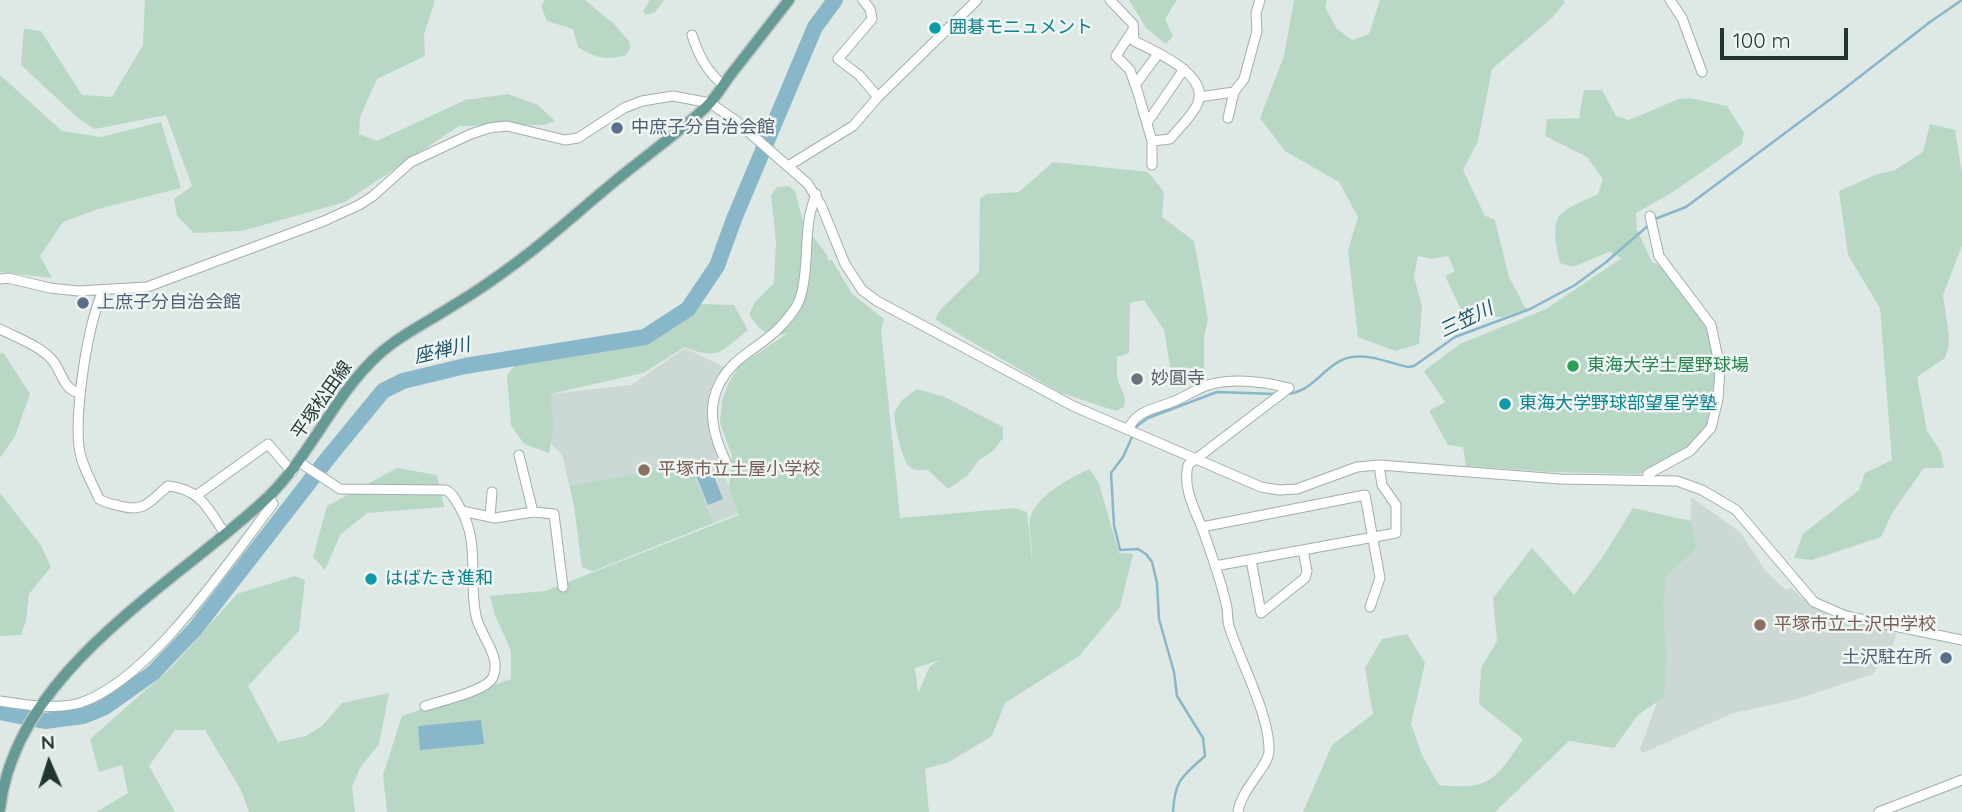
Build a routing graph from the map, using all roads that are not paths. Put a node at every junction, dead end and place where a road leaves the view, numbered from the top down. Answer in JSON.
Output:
{"nodes":[{"id":1,"x":789,"y":0,"type":"edge"},
{"id":2,"x":863,"y":0,"type":"edge"},
{"id":3,"x":977,"y":0,"type":"edge"},
{"id":4,"x":1111,"y":0,"type":"edge"},
{"id":5,"x":1260,"y":0,"type":"edge"},
{"id":6,"x":1670,"y":0,"type":"edge"},
{"id":7,"x":1133,"y":30,"type":"junction"},
{"id":8,"x":692,"y":35,"type":"dead end"},
{"id":9,"x":1158,"y":54,"type":"junction"},
{"id":10,"x":1184,"y":69,"type":"junction"},
{"id":11,"x":1702,"y":72,"type":"dead end"},
{"id":12,"x":723,"y":85,"type":"junction"},
{"id":13,"x":1135,"y":85,"type":"junction"},
{"id":14,"x":1234,"y":92,"type":"junction"},
{"id":15,"x":878,"y":97,"type":"junction"},
{"id":16,"x":1199,"y":97,"type":"junction"},
{"id":17,"x":710,"y":103,"type":"junction"},
{"id":18,"x":1228,"y":118,"type":"dead end"},
{"id":19,"x":1147,"y":123,"type":"junction"},
{"id":20,"x":1152,"y":141,"type":"junction"},
{"id":21,"x":1152,"y":165,"type":"dead end"},
{"id":22,"x":788,"y":166,"type":"junction"},
{"id":23,"x":816,"y":194,"type":"junction"},
{"id":24,"x":1650,"y":216,"type":"dead end"},
{"id":25,"x":0,"y":279,"type":"edge"},
{"id":26,"x":103,"y":292,"type":"junction"},
{"id":27,"x":0,"y":329,"type":"edge"},
{"id":28,"x":80,"y":393,"type":"junction"},
{"id":29,"x":1128,"y":430,"type":"junction"},
{"id":30,"x":519,"y":455,"type":"dead end"},
{"id":31,"x":1196,"y":459,"type":"junction"},
{"id":32,"x":299,"y":462,"type":"junction"},
{"id":33,"x":726,"y":462,"type":"dead end"},
{"id":34,"x":1379,"y":465,"type":"junction"},
{"id":35,"x":292,"y":472,"type":"junction"},
{"id":36,"x":1647,"y":478,"type":"junction"},
{"id":37,"x":492,"y":492,"type":"dead end"},
{"id":38,"x":197,"y":495,"type":"junction"},
{"id":39,"x":268,"y":496,"type":"junction"},
{"id":40,"x":462,"y":511,"type":"junction"},
{"id":41,"x":533,"y":512,"type":"junction"},
{"id":42,"x":490,"y":517,"type":"junction"},
{"id":43,"x":1202,"y":527,"type":"junction"},
{"id":44,"x":225,"y":534,"type":"junction"},
{"id":45,"x":1371,"y":536,"type":"junction"},
{"id":46,"x":1303,"y":550,"type":"junction"},
{"id":47,"x":1251,"y":560,"type":"junction"},
{"id":48,"x":1215,"y":566,"type":"junction"},
{"id":49,"x":563,"y":587,"type":"dead end"},
{"id":50,"x":1370,"y":607,"type":"dead end"},
{"id":51,"x":1962,"y":640,"type":"edge"},
{"id":52,"x":0,"y":701,"type":"edge"},
{"id":53,"x":40,"y":706,"type":"junction"},
{"id":54,"x":425,"y":706,"type":"dead end"},
{"id":55,"x":1962,"y":780,"type":"edge"},
{"id":56,"x":0,"y":809,"type":"edge"},
{"id":57,"x":1238,"y":812,"type":"edge"},
{"id":58,"x":1879,"y":812,"type":"edge"}],
"edges":[{"from":1,"to":12,"type":"main road","name":"平塚松田線"},
{"from":2,"to":15,"type":"street"},
{"from":3,"to":15,"type":"street"},
{"from":4,"to":7,"type":"street"},
{"from":5,"to":14,"type":"street"},
{"from":6,"to":11,"type":"street"},
{"from":7,"to":9,"type":"street"},
{"from":7,"to":13,"type":"street"},
{"from":8,"to":12,"type":"street"},
{"from":9,"to":10,"type":"street"},
{"from":9,"to":13,"type":"street"},
{"from":10,"to":16,"type":"street"},
{"from":10,"to":19,"type":"street"},
{"from":12,"to":17,"type":"main road","name":"平塚松田線"},
{"from":13,"to":19,"type":"street"},
{"from":14,"to":16,"type":"street"},
{"from":14,"to":18,"type":"street"},
{"from":15,"to":22,"type":"street"},
{"from":16,"to":20,"type":"street"},
{"from":17,"to":22,"type":"street"},
{"from":17,"to":26,"type":"street"},
{"from":17,"to":32,"type":"main road","name":"平塚松田線"},
{"from":19,"to":20,"type":"street"},
{"from":20,"to":21,"type":"street"},
{"from":22,"to":23,"type":"street"},
{"from":23,"to":29,"type":"street"},
{"from":23,"to":33,"type":"street"},
{"from":24,"to":36,"type":"street"},
{"from":25,"to":26,"type":"street"},
{"from":26,"to":28,"type":"street"},
{"from":27,"to":28,"type":"street"},
{"from":28,"to":38,"type":"street"},
{"from":29,"to":31,"type":"street"},
{"from":29,"to":31,"type":"street"},
{"from":30,"to":41,"type":"street"},
{"from":31,"to":34,"type":"street"},
{"from":31,"to":43,"type":"street"},
{"from":32,"to":35,"type":"main road","name":"平塚松田線"},
{"from":32,"to":40,"type":"street"},
{"from":34,"to":36,"type":"street"},
{"from":34,"to":45,"type":"street"},
{"from":35,"to":38,"type":"street"},
{"from":35,"to":39,"type":"main road","name":"平塚松田線"},
{"from":36,"to":51,"type":"street"},
{"from":37,"to":42,"type":"street"},
{"from":38,"to":44,"type":"street"},
{"from":39,"to":44,"type":"main road","name":"平塚松田線"},
{"from":39,"to":53,"type":"street"},
{"from":40,"to":42,"type":"street"},
{"from":40,"to":54,"type":"street"},
{"from":41,"to":42,"type":"street"},
{"from":41,"to":49,"type":"street"},
{"from":43,"to":45,"type":"street"},
{"from":43,"to":48,"type":"street"},
{"from":44,"to":53,"type":"main road","name":"平塚松田線"},
{"from":45,"to":46,"type":"street"},
{"from":45,"to":50,"type":"street"},
{"from":46,"to":47,"type":"street"},
{"from":46,"to":47,"type":"street"},
{"from":47,"to":48,"type":"street"},
{"from":48,"to":57,"type":"street"},
{"from":52,"to":53,"type":"street"},
{"from":53,"to":56,"type":"main road","name":"平塚松田線"},
{"from":55,"to":58,"type":"street"}]}
